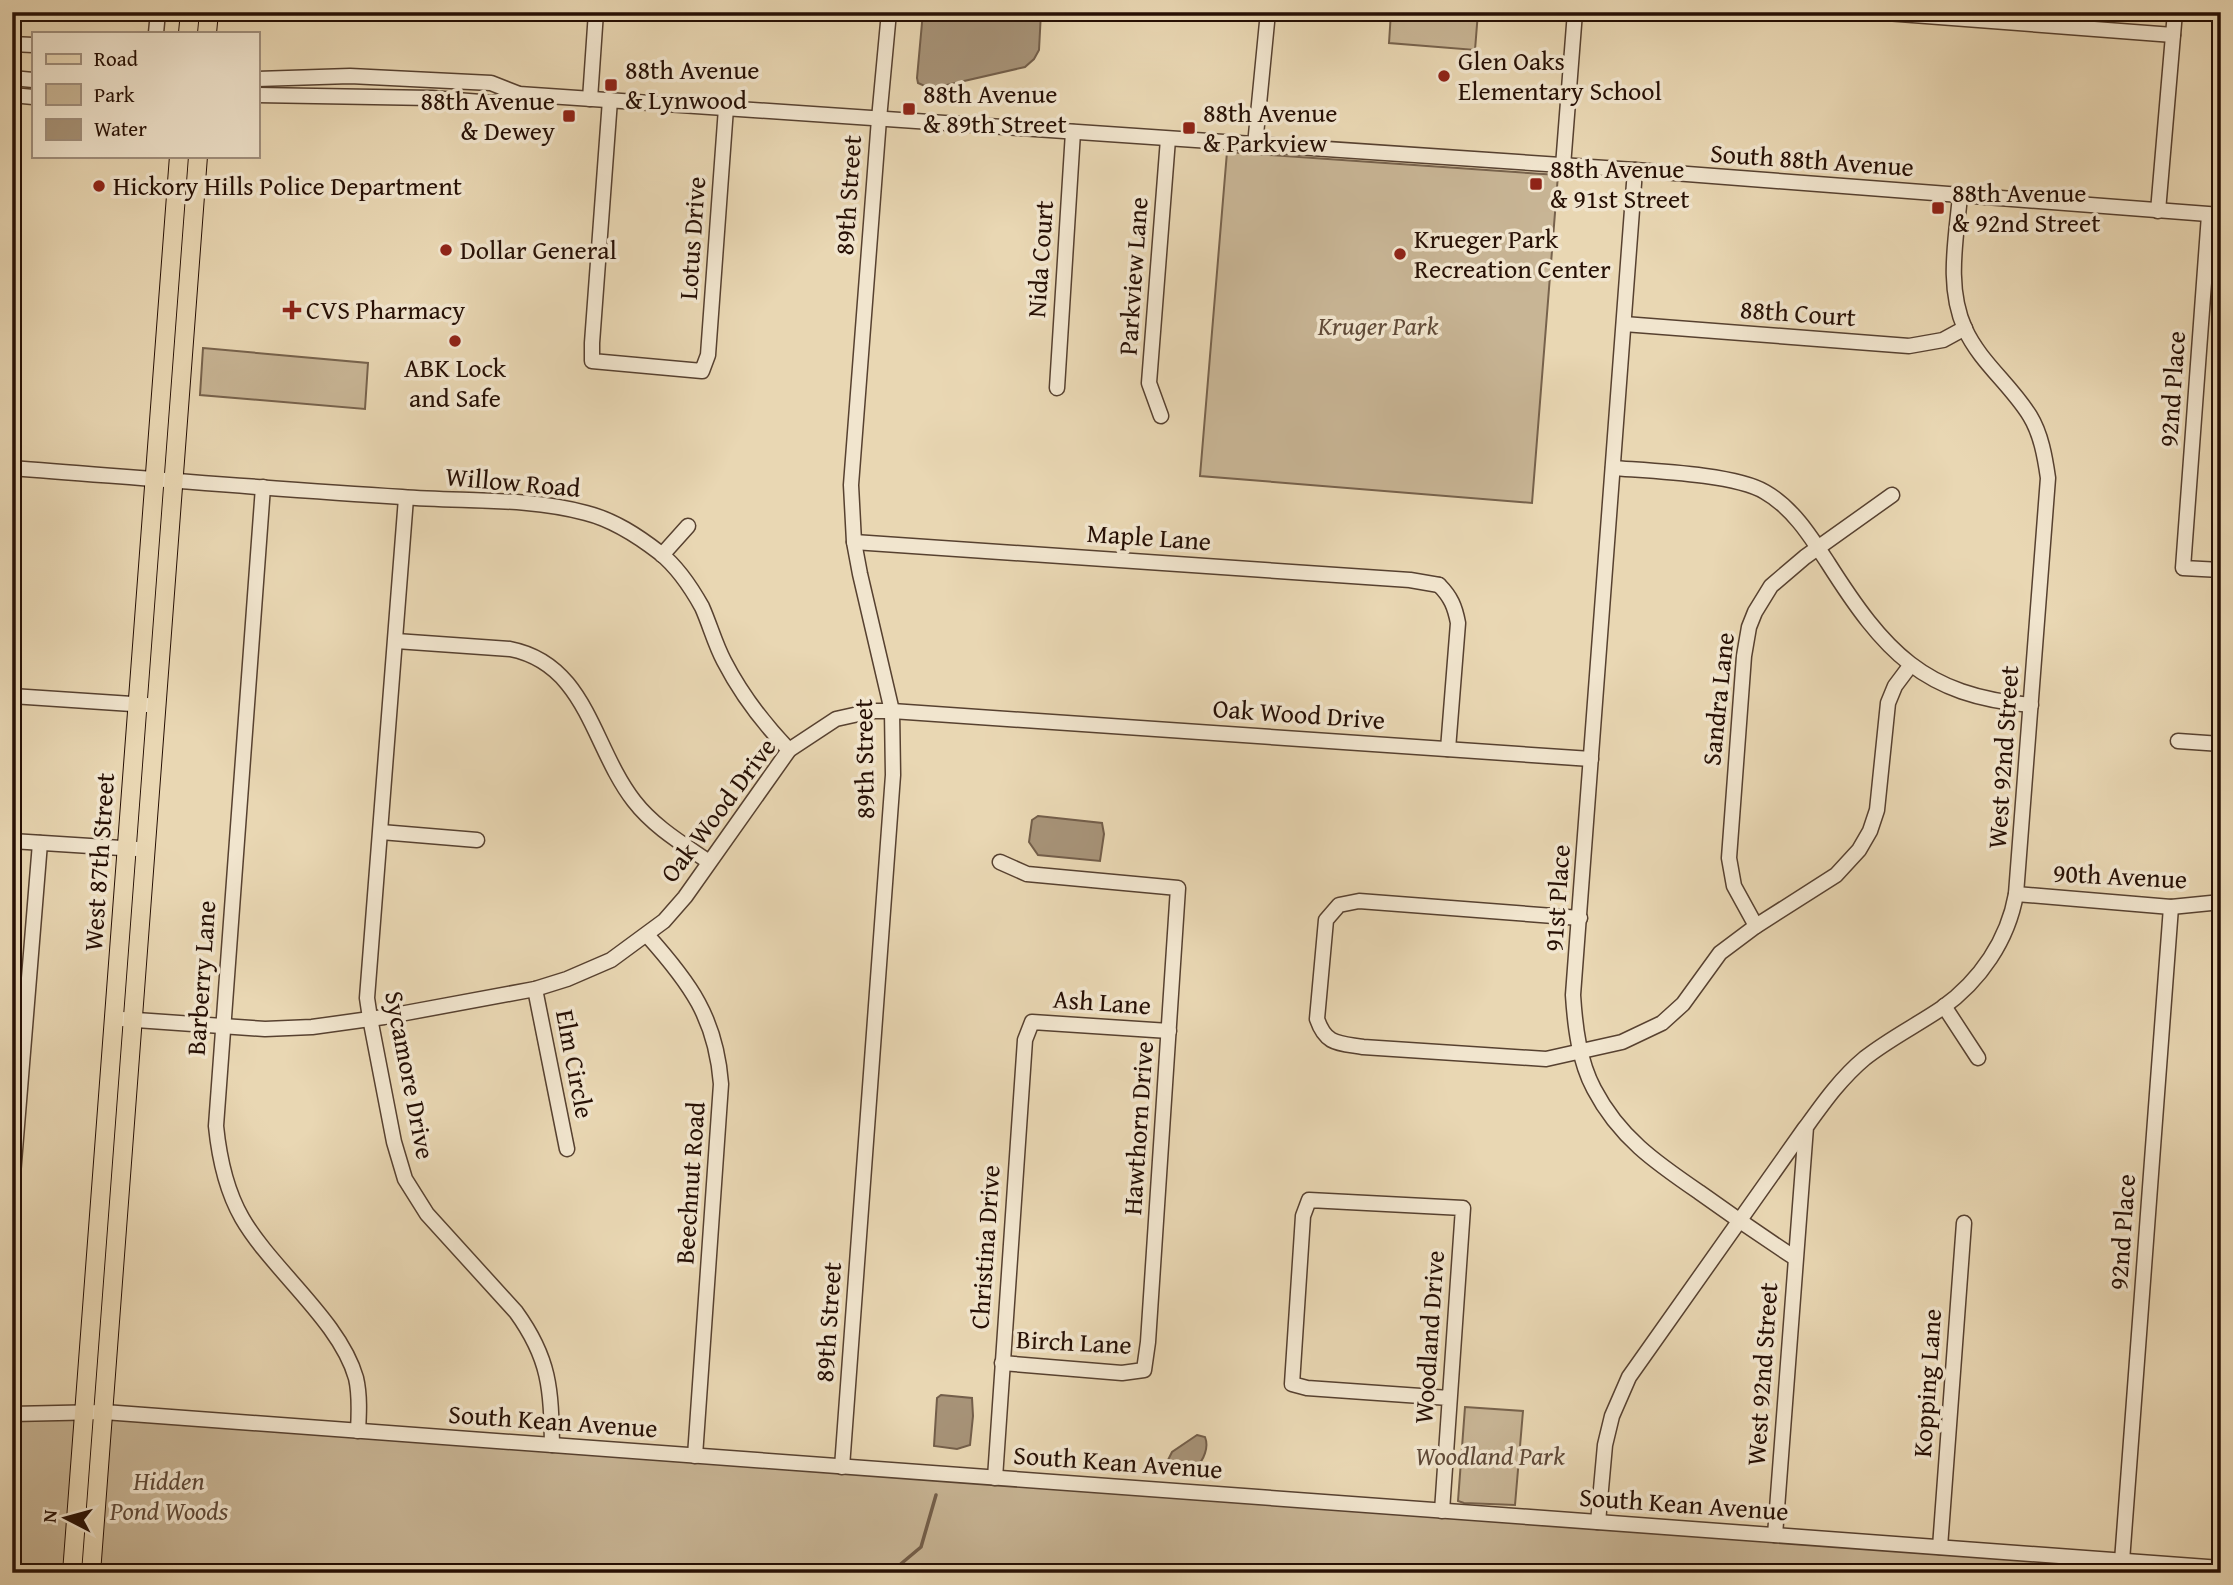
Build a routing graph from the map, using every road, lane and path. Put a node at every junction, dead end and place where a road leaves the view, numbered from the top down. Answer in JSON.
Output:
{"nodes":[{"id":1,"x":158,"y":12,"type":"edge"},
{"id":2,"x":190,"y":12,"type":"edge"},
{"id":3,"x":209,"y":12,"type":"edge"},
{"id":4,"x":596,"y":12,"type":"edge"},
{"id":5,"x":889,"y":12,"type":"edge"},
{"id":6,"x":1268,"y":12,"type":"edge"},
{"id":7,"x":1576,"y":12,"type":"edge"},
{"id":8,"x":1872,"y":12,"type":"edge"},
{"id":9,"x":2175,"y":12,"type":"edge"},
{"id":10,"x":156,"y":32,"type":"edge"},
{"id":11,"x":188,"y":32,"type":"edge"},
{"id":12,"x":207,"y":32,"type":"edge"},
{"id":13,"x":2173,"y":35,"type":"junction"},
{"id":14,"x":12,"y":44,"type":"edge"},
{"id":15,"x":32,"y":46,"type":"edge"},
{"id":16,"x":12,"y":78,"type":"edge"},
{"id":17,"x":259,"y":79,"type":"edge"},
{"id":18,"x":32,"y":80,"type":"edge"},
{"id":19,"x":519,"y":94,"type":"junction"},
{"id":20,"x":12,"y":95,"type":"edge"},
{"id":21,"x":259,"y":95,"type":"edge"},
{"id":22,"x":32,"y":97,"type":"edge"},
{"id":23,"x":590,"y":99,"type":"junction"},
{"id":24,"x":610,"y":100,"type":"junction"},
{"id":25,"x":726,"y":108,"type":"junction"},
{"id":26,"x":879,"y":119,"type":"junction"},
{"id":27,"x":1073,"y":132,"type":"junction"},
{"id":28,"x":1168,"y":138,"type":"junction"},
{"id":29,"x":1255,"y":145,"type":"junction"},
{"id":30,"x":179,"y":158,"type":"edge"},
{"id":31,"x":198,"y":158,"type":"edge"},
{"id":32,"x":1563,"y":166,"type":"junction"},
{"id":33,"x":1635,"y":170,"type":"junction"},
{"id":34,"x":1960,"y":195,"type":"junction"},
{"id":35,"x":2158,"y":211,"type":"junction"},
{"id":36,"x":2215,"y":215,"type":"edge"},
{"id":37,"x":1624,"y":324,"type":"junction"},
{"id":38,"x":1965,"y":328,"type":"junction"},
{"id":39,"x":1057,"y":388,"type":"dead end"},
{"id":40,"x":1161,"y":416,"type":"dead end"},
{"id":41,"x":12,"y":468,"type":"edge"},
{"id":42,"x":1613,"y":468,"type":"junction"},
{"id":43,"x":156,"y":480,"type":"junction"},
{"id":44,"x":174,"y":481,"type":"junction"},
{"id":45,"x":263,"y":487,"type":"junction"},
{"id":46,"x":1892,"y":495,"type":"dead end"},
{"id":47,"x":406,"y":498,"type":"junction"},
{"id":48,"x":688,"y":526,"type":"dead end"},
{"id":49,"x":854,"y":542,"type":"junction"},
{"id":50,"x":1818,"y":548,"type":"junction"},
{"id":51,"x":662,"y":555,"type":"junction"},
{"id":52,"x":2221,"y":570,"type":"edge"},
{"id":53,"x":396,"y":641,"type":"junction"},
{"id":54,"x":1910,"y":666,"type":"junction"},
{"id":55,"x":12,"y":696,"type":"edge"},
{"id":56,"x":138,"y":704,"type":"junction"},
{"id":57,"x":2031,"y":705,"type":"junction"},
{"id":58,"x":157,"y":706,"type":"junction"},
{"id":59,"x":892,"y":711,"type":"junction"},
{"id":60,"x":2178,"y":741,"type":"dead end"},
{"id":61,"x":2221,"y":744,"type":"edge"},
{"id":62,"x":1448,"y":749,"type":"junction"},
{"id":63,"x":789,"y":750,"type":"junction"},
{"id":64,"x":1591,"y":760,"type":"junction"},
{"id":65,"x":381,"y":832,"type":"junction"},
{"id":66,"x":12,"y":841,"type":"edge"},
{"id":67,"x":477,"y":841,"type":"dead end"},
{"id":68,"x":40,"y":843,"type":"junction"},
{"id":69,"x":126,"y":849,"type":"junction"},
{"id":70,"x":145,"y":849,"type":"junction"},
{"id":71,"x":709,"y":862,"type":"junction"},
{"id":72,"x":1000,"y":862,"type":"dead end"},
{"id":73,"x":2016,"y":894,"type":"junction"},
{"id":74,"x":2221,"y":902,"type":"edge"},
{"id":75,"x":2171,"y":907,"type":"junction"},
{"id":76,"x":1580,"y":918,"type":"junction"},
{"id":77,"x":1756,"y":926,"type":"junction"},
{"id":78,"x":647,"y":934,"type":"junction"},
{"id":79,"x":534,"y":989,"type":"junction"},
{"id":80,"x":1944,"y":1006,"type":"junction"},
{"id":81,"x":114,"y":1018,"type":"junction"},
{"id":82,"x":370,"y":1018,"type":"junction"},
{"id":83,"x":133,"y":1019,"type":"junction"},
{"id":84,"x":1032,"y":1022,"type":"joint"},
{"id":85,"x":222,"y":1026,"type":"junction"},
{"id":86,"x":1169,"y":1031,"type":"junction"},
{"id":87,"x":1581,"y":1051,"type":"junction"},
{"id":88,"x":1978,"y":1058,"type":"dead end"},
{"id":89,"x":1806,"y":1127,"type":"junction"},
{"id":90,"x":567,"y":1149,"type":"dead end"},
{"id":91,"x":12,"y":1187,"type":"edge"},
{"id":92,"x":1738,"y":1220,"type":"junction"},
{"id":93,"x":1964,"y":1223,"type":"dead end"},
{"id":94,"x":1796,"y":1258,"type":"junction"},
{"id":95,"x":1002,"y":1363,"type":"junction"},
{"id":96,"x":1144,"y":1370,"type":"joint"},
{"id":97,"x":1449,"y":1398,"type":"junction"},
{"id":98,"x":85,"y":1411,"type":"junction"},
{"id":99,"x":104,"y":1412,"type":"junction"},
{"id":100,"x":12,"y":1414,"type":"edge"},
{"id":101,"x":358,"y":1431,"type":"junction"},
{"id":102,"x":552,"y":1445,"type":"junction"},
{"id":103,"x":695,"y":1456,"type":"junction"},
{"id":104,"x":842,"y":1466,"type":"junction"},
{"id":105,"x":995,"y":1478,"type":"junction"},
{"id":106,"x":1442,"y":1511,"type":"junction"},
{"id":107,"x":1598,"y":1522,"type":"junction"},
{"id":108,"x":1775,"y":1535,"type":"junction"},
{"id":109,"x":1940,"y":1547,"type":"junction"},
{"id":110,"x":2122,"y":1560,"type":"junction"},
{"id":111,"x":2221,"y":1568,"type":"edge"},
{"id":112,"x":72,"y":1573,"type":"edge"},
{"id":113,"x":91,"y":1573,"type":"edge"}],
"edges":[{"from":1,"to":10,"type":"street"},
{"from":2,"to":11,"type":"main road"},
{"from":3,"to":12,"type":"main road"},
{"from":4,"to":23,"type":"street"},
{"from":5,"to":26,"type":"street","name":"89th Street"},
{"from":6,"to":29,"type":"street"},
{"from":7,"to":32,"type":"street"},
{"from":8,"to":13,"type":"street"},
{"from":9,"to":13,"type":"street"},
{"from":13,"to":35,"type":"street"},
{"from":14,"to":15,"type":"street"},
{"from":16,"to":18,"type":"street"},
{"from":17,"to":19,"type":"street","name":"South 88th Avenue"},
{"from":19,"to":21,"type":"street","name":"South 88th Avenue"},
{"from":19,"to":23,"type":"street","name":"South 88th Avenue"},
{"from":20,"to":22,"type":"street"},
{"from":23,"to":24,"type":"street","name":"South 88th Avenue"},
{"from":24,"to":25,"type":"street","name":"South 88th Avenue"},
{"from":24,"to":25,"type":"street","name":"Lotus Drive"},
{"from":25,"to":26,"type":"street","name":"South 88th Avenue"},
{"from":26,"to":27,"type":"street","name":"South 88th Avenue"},
{"from":26,"to":49,"type":"street","name":"89th Street"},
{"from":27,"to":28,"type":"street","name":"South 88th Avenue"},
{"from":27,"to":39,"type":"street","name":"Nida Court"},
{"from":28,"to":29,"type":"street","name":"South 88th Avenue"},
{"from":28,"to":40,"type":"street","name":"Parkview Lane"},
{"from":29,"to":32,"type":"street","name":"South 88th Avenue"},
{"from":30,"to":43,"type":"main road","name":"West 87th Street"},
{"from":31,"to":44,"type":"main road","name":"West 87th Street"},
{"from":32,"to":33,"type":"street","name":"South 88th Avenue"},
{"from":33,"to":34,"type":"street","name":"South 88th Avenue"},
{"from":33,"to":37,"type":"street","name":"91st Place"},
{"from":34,"to":35,"type":"street","name":"South 88th Avenue"},
{"from":34,"to":38,"type":"street","name":"West 92nd Street"},
{"from":35,"to":36,"type":"street","name":"South 88th Avenue"},
{"from":36,"to":52,"type":"street","name":"92nd Place"},
{"from":37,"to":38,"type":"street","name":"88th Court"},
{"from":37,"to":42,"type":"street","name":"91st Place"},
{"from":38,"to":57,"type":"street","name":"West 92nd Street"},
{"from":41,"to":43,"type":"street","name":"Willow Road"},
{"from":42,"to":50,"type":"street"},
{"from":42,"to":64,"type":"street","name":"91st Place"},
{"from":43,"to":44,"type":"street","name":"Willow Road"},
{"from":43,"to":56,"type":"main road","name":"West 87th Street"},
{"from":44,"to":45,"type":"street","name":"Willow Road"},
{"from":44,"to":58,"type":"main road","name":"West 87th Street"},
{"from":45,"to":47,"type":"street","name":"Willow Road"},
{"from":45,"to":85,"type":"street","name":"Barberry Lane"},
{"from":46,"to":50,"type":"street","name":"Sandra Lane"},
{"from":47,"to":51,"type":"street","name":"Willow Road"},
{"from":47,"to":53,"type":"street","name":"Sycamore Drive"},
{"from":48,"to":51,"type":"street"},
{"from":49,"to":59,"type":"street","name":"89th Street"},
{"from":49,"to":62,"type":"street","name":"Maple Lane"},
{"from":50,"to":54,"type":"street"},
{"from":50,"to":77,"type":"street","name":"Sandra Lane"},
{"from":51,"to":63,"type":"street","name":"Willow Road"},
{"from":53,"to":65,"type":"street","name":"Sycamore Drive"},
{"from":53,"to":71,"type":"street"},
{"from":54,"to":57,"type":"street"},
{"from":54,"to":77,"type":"street"},
{"from":55,"to":56,"type":"street"},
{"from":56,"to":58,"type":"street"},
{"from":56,"to":69,"type":"main road","name":"West 87th Street"},
{"from":57,"to":73,"type":"street","name":"West 92nd Street"},
{"from":58,"to":70,"type":"main road","name":"West 87th Street"},
{"from":59,"to":62,"type":"street","name":"Oak Wood Drive"},
{"from":59,"to":63,"type":"street","name":"Oak Wood Drive"},
{"from":59,"to":104,"type":"street","name":"89th Street"},
{"from":60,"to":61,"type":"street"},
{"from":62,"to":64,"type":"street","name":"Oak Wood Drive"},
{"from":63,"to":71,"type":"street","name":"Oak Wood Drive"},
{"from":64,"to":76,"type":"street","name":"91st Place"},
{"from":65,"to":67,"type":"street"},
{"from":65,"to":82,"type":"street","name":"Sycamore Drive"},
{"from":66,"to":68,"type":"street"},
{"from":68,"to":69,"type":"street"},
{"from":68,"to":91,"type":"street"},
{"from":69,"to":70,"type":"street"},
{"from":69,"to":81,"type":"main road","name":"West 87th Street"},
{"from":70,"to":83,"type":"main road","name":"West 87th Street"},
{"from":71,"to":78,"type":"street","name":"Oak Wood Drive"},
{"from":72,"to":86,"type":"street","name":"Hawthorn Drive"},
{"from":73,"to":75,"type":"street","name":"90th Avenue"},
{"from":73,"to":80,"type":"street","name":"West 92nd Street"},
{"from":74,"to":75,"type":"street","name":"90th Avenue"},
{"from":75,"to":110,"type":"street","name":"92nd Place"},
{"from":76,"to":87,"type":"street","name":"91st Place"},
{"from":76,"to":87,"type":"street"},
{"from":77,"to":87,"type":"street"},
{"from":78,"to":79,"type":"street","name":"Oak Wood Drive"},
{"from":78,"to":103,"type":"street","name":"Beechnut Road"},
{"from":79,"to":82,"type":"street","name":"Oak Wood Drive"},
{"from":79,"to":90,"type":"street","name":"Elm Circle"},
{"from":80,"to":88,"type":"street"},
{"from":80,"to":89,"type":"street","name":"West 92nd Street"},
{"from":81,"to":83,"type":"street","name":"Oak Wood Drive"},
{"from":81,"to":98,"type":"main road","name":"West 87th Street"},
{"from":82,"to":85,"type":"street","name":"Oak Wood Drive"},
{"from":82,"to":102,"type":"street","name":"Sycamore Drive"},
{"from":83,"to":85,"type":"street","name":"Oak Wood Drive"},
{"from":83,"to":99,"type":"main road","name":"West 87th Street"},
{"from":84,"to":86,"type":"street","name":"Ash Lane"},
{"from":84,"to":95,"type":"street","name":"Christina Drive"},
{"from":85,"to":101,"type":"street","name":"Barberry Lane"},
{"from":86,"to":96,"type":"street","name":"Hawthorn Drive"},
{"from":87,"to":92,"type":"street","name":"91st Place"},
{"from":89,"to":92,"type":"street"},
{"from":89,"to":94,"type":"street","name":"West 92nd Street"},
{"from":92,"to":94,"type":"street","name":"West 92nd Street"},
{"from":92,"to":107,"type":"street"},
{"from":93,"to":109,"type":"street","name":"Kopping Lane"},
{"from":94,"to":108,"type":"street","name":"West 92nd Street"},
{"from":95,"to":96,"type":"street","name":"Birch Lane"},
{"from":95,"to":105,"type":"street","name":"Christina Drive"},
{"from":97,"to":97,"type":"street","name":"Woodland Drive"},
{"from":97,"to":106,"type":"street","name":"Woodland Drive"},
{"from":98,"to":99,"type":"street","name":"South Kean Avenue"},
{"from":98,"to":100,"type":"street","name":"South Kean Avenue"},
{"from":98,"to":112,"type":"main road","name":"West 87th Street"},
{"from":99,"to":101,"type":"street","name":"South Kean Avenue"},
{"from":99,"to":113,"type":"main road","name":"West 87th Street"},
{"from":101,"to":102,"type":"street","name":"South Kean Avenue"},
{"from":102,"to":103,"type":"street","name":"South Kean Avenue"},
{"from":103,"to":104,"type":"street","name":"South Kean Avenue"},
{"from":104,"to":105,"type":"street","name":"South Kean Avenue"},
{"from":105,"to":106,"type":"street","name":"South Kean Avenue"},
{"from":106,"to":107,"type":"street","name":"South Kean Avenue"},
{"from":107,"to":108,"type":"street","name":"South Kean Avenue"},
{"from":108,"to":109,"type":"street","name":"South Kean Avenue"},
{"from":109,"to":110,"type":"street","name":"South Kean Avenue"},
{"from":110,"to":111,"type":"street","name":"South Kean Avenue"}]}
